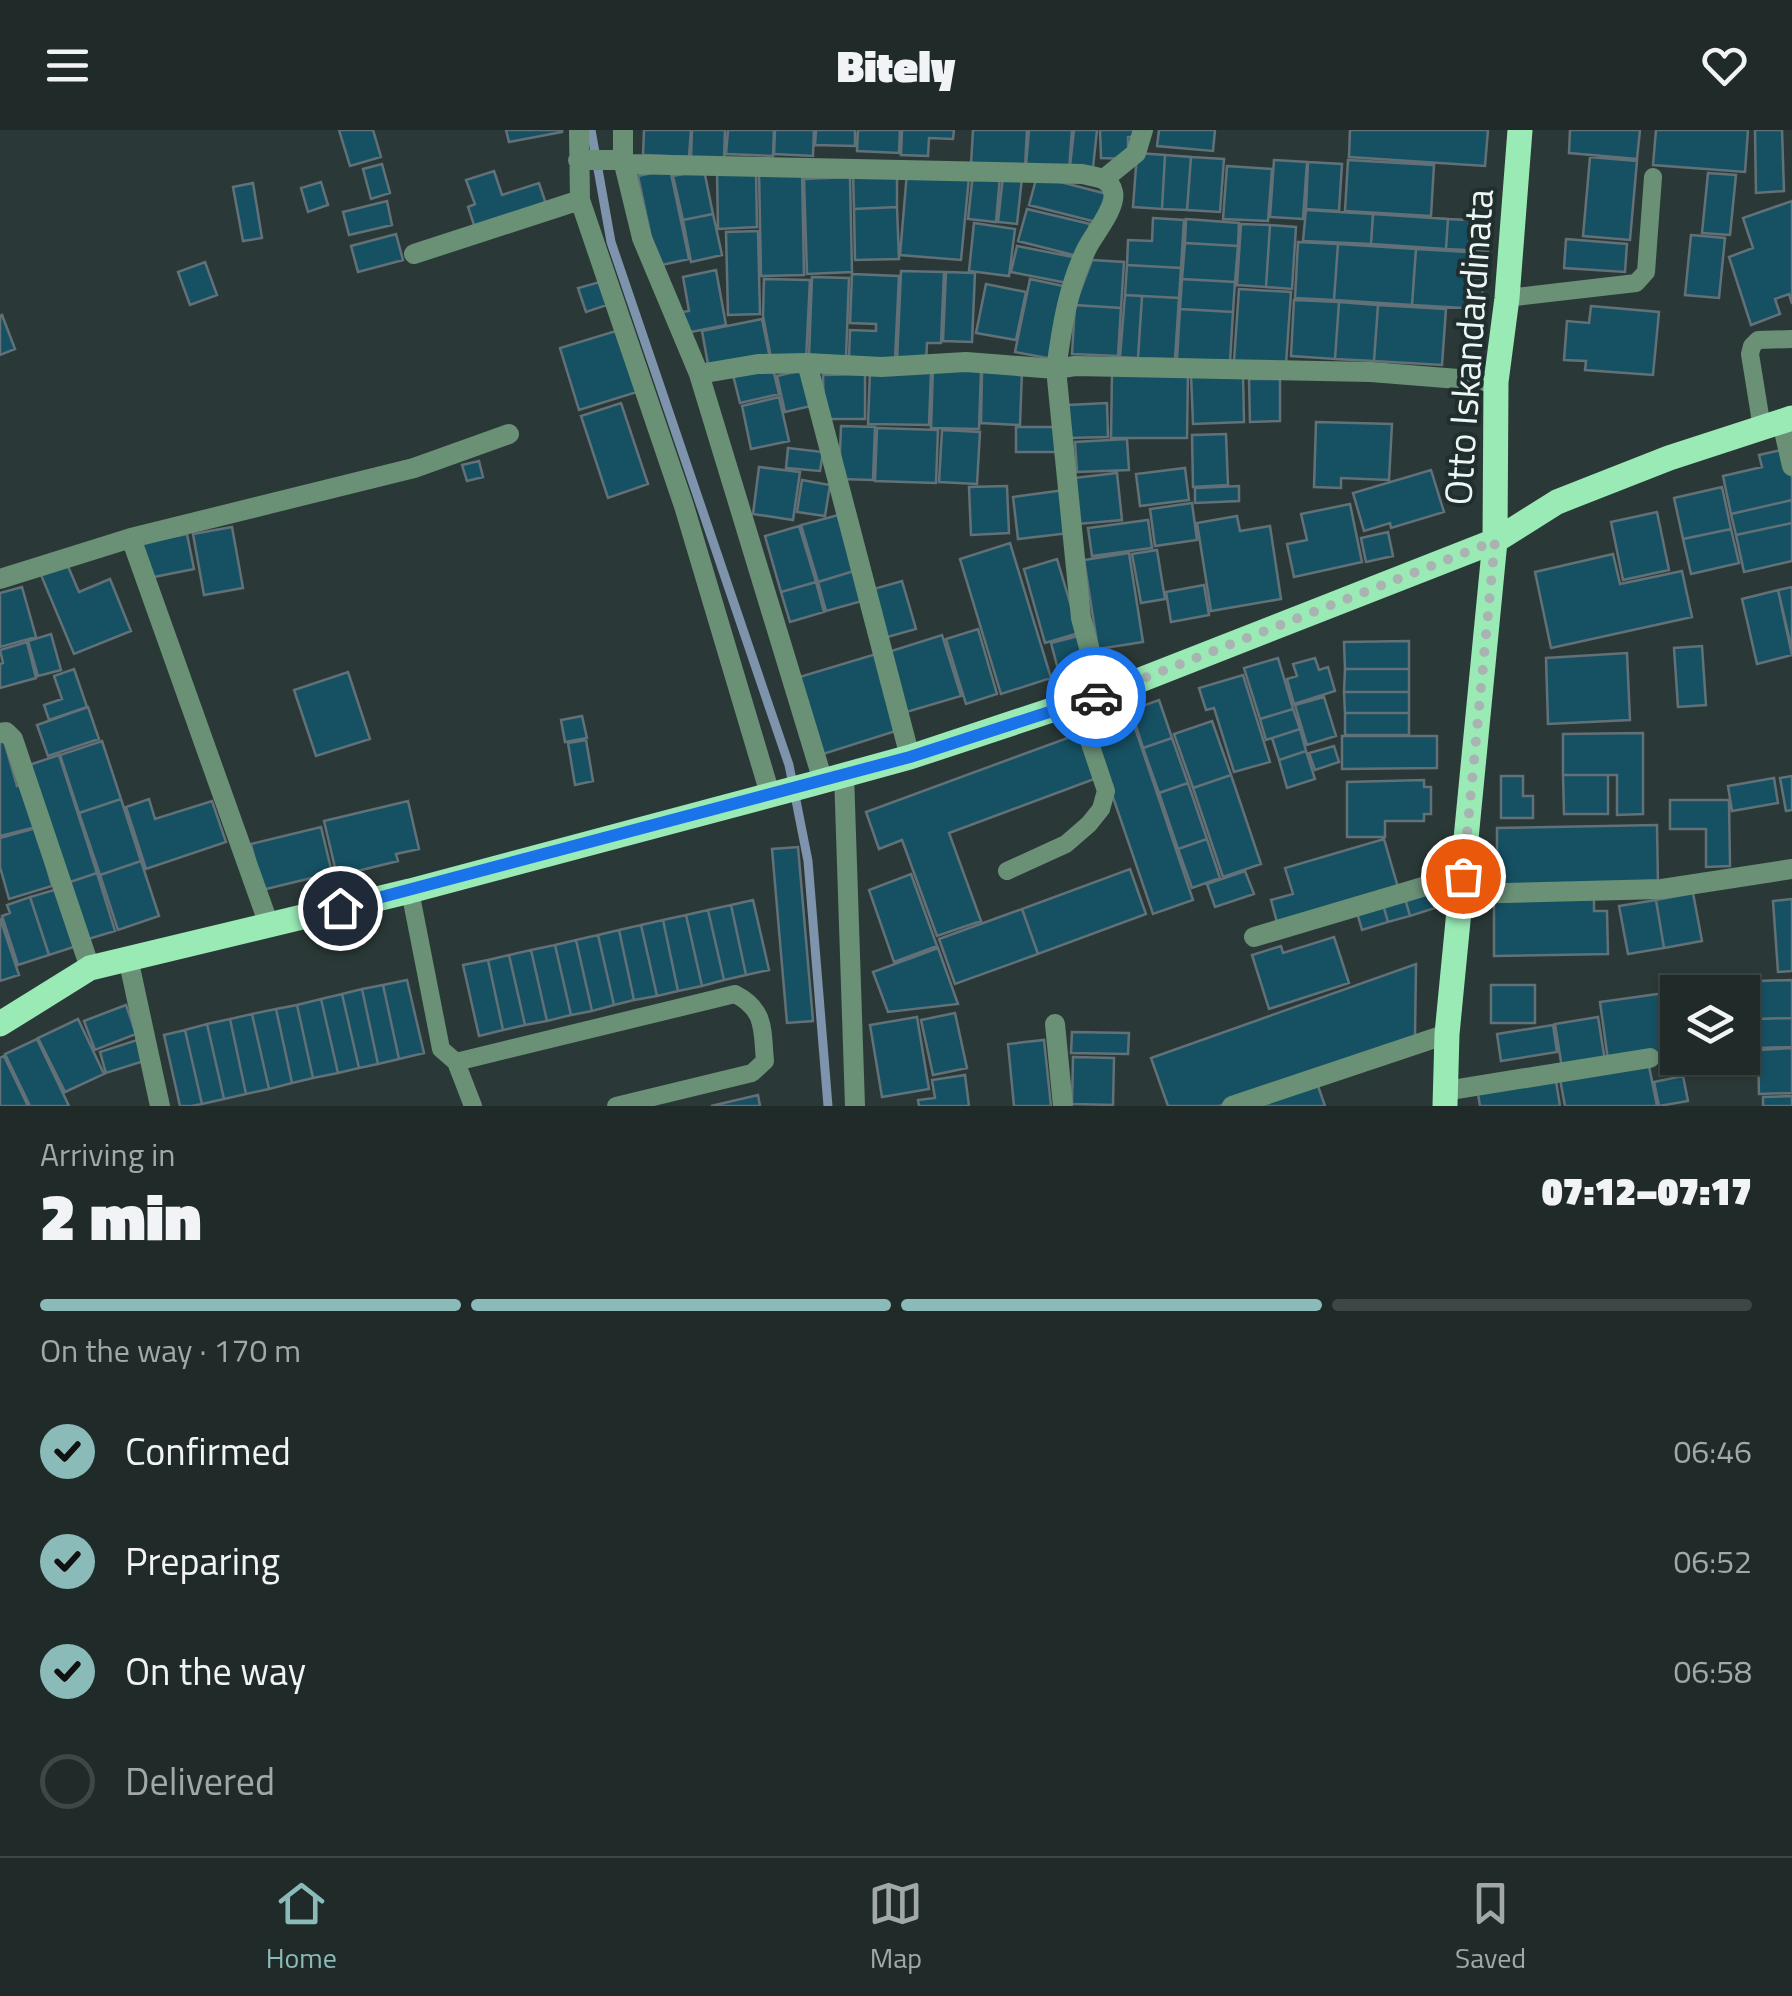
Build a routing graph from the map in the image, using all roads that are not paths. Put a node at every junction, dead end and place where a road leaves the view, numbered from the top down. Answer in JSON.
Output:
{"nodes":[{"id":1,"x":579,"y":130,"type":"edge"},
{"id":2,"x":622,"y":130,"type":"edge"},
{"id":3,"x":1143,"y":130,"type":"edge"},
{"id":4,"x":1520,"y":130,"type":"edge"},
{"id":5,"x":585,"y":161,"type":"junction"},
{"id":6,"x":622,"y":161,"type":"junction"},
{"id":7,"x":1653,"y":177,"type":"dead end"},
{"id":8,"x":1104,"y":178,"type":"junction"},
{"id":9,"x":580,"y":200,"type":"junction"},
{"id":10,"x":414,"y":254,"type":"dead end"},
{"id":11,"x":1507,"y":298,"type":"junction"},
{"id":12,"x":1792,"y":339,"type":"edge"},
{"id":13,"x":807,"y":362,"type":"junction"},
{"id":14,"x":1056,"y":369,"type":"junction"},
{"id":15,"x":699,"y":374,"type":"junction"},
{"id":16,"x":1496,"y":382,"type":"junction"},
{"id":17,"x":1779,"y":422,"type":"edge"},
{"id":18,"x":509,"y":434,"type":"dead end"},
{"id":19,"x":1792,"y":466,"type":"edge"},
{"id":20,"x":131,"y":538,"type":"junction"},
{"id":21,"x":1495,"y":541,"type":"junction"},
{"id":22,"x":0,"y":579,"type":"edge"},
{"id":23,"x":1102,"y":695,"type":"junction"},
{"id":24,"x":1076,"y":702,"type":"junction"},
{"id":25,"x":0,"y":733,"type":"edge"},
{"id":26,"x":910,"y":757,"type":"junction"},
{"id":27,"x":826,"y":780,"type":"junction"},
{"id":28,"x":776,"y":792,"type":"junction"},
{"id":29,"x":1792,"y":869,"type":"edge"},
{"id":30,"x":1007,"y":871,"type":"dead end"},
{"id":31,"x":1462,"y":885,"type":"junction"},
{"id":32,"x":410,"y":891,"type":"junction"},
{"id":33,"x":269,"y":925,"type":"junction"},
{"id":34,"x":1254,"y":936,"type":"dead end"},
{"id":35,"x":128,"y":958,"type":"junction"},
{"id":36,"x":90,"y":968,"type":"junction"},
{"id":37,"x":0,"y":1024,"type":"edge"},
{"id":38,"x":1055,"y":1024,"type":"dead end"},
{"id":39,"x":1447,"y":1034,"type":"junction"},
{"id":40,"x":1650,"y":1058,"type":"dead end"},
{"id":41,"x":456,"y":1062,"type":"junction"},
{"id":42,"x":1445,"y":1098,"type":"edge"},
{"id":43,"x":160,"y":1106,"type":"edge"},
{"id":44,"x":473,"y":1106,"type":"edge"},
{"id":45,"x":616,"y":1106,"type":"edge"},
{"id":46,"x":855,"y":1106,"type":"edge"},
{"id":47,"x":1063,"y":1106,"type":"edge"},
{"id":48,"x":1232,"y":1106,"type":"edge"}],
"edges":[{"from":1,"to":5,"type":"street"},
{"from":2,"to":6,"type":"street"},
{"from":3,"to":8,"type":"street"},
{"from":4,"to":11,"type":"main road","name":"Otto Iskandardinata"},
{"from":5,"to":6,"type":"street"},
{"from":5,"to":9,"type":"street"},
{"from":6,"to":8,"type":"street"},
{"from":6,"to":15,"type":"street"},
{"from":7,"to":11,"type":"lane"},
{"from":8,"to":14,"type":"street"},
{"from":9,"to":10,"type":"street"},
{"from":9,"to":28,"type":"street"},
{"from":11,"to":16,"type":"main road","name":"Otto Iskandardinata"},
{"from":12,"to":17,"type":"lane"},
{"from":13,"to":14,"type":"street"},
{"from":13,"to":15,"type":"street"},
{"from":13,"to":26,"type":"street"},
{"from":14,"to":16,"type":"street"},
{"from":14,"to":23,"type":"street"},
{"from":15,"to":27,"type":"street"},
{"from":16,"to":21,"type":"main road","name":"Otto Iskandardinata"},
{"from":17,"to":19,"type":"street"},
{"from":17,"to":21,"type":"main road"},
{"from":18,"to":20,"type":"street"},
{"from":20,"to":22,"type":"street"},
{"from":20,"to":33,"type":"street"},
{"from":21,"to":23,"type":"main road"},
{"from":21,"to":31,"type":"main road","name":"Otto Iskandardinata"},
{"from":23,"to":24,"type":"main road"},
{"from":24,"to":26,"type":"main road"},
{"from":24,"to":30,"type":"lane"},
{"from":25,"to":36,"type":"street"},
{"from":26,"to":27,"type":"main road"},
{"from":27,"to":28,"type":"main road"},
{"from":27,"to":46,"type":"street"},
{"from":28,"to":32,"type":"main road"},
{"from":29,"to":31,"type":"street"},
{"from":31,"to":34,"type":"street"},
{"from":31,"to":39,"type":"main road","name":"Otto Iskandardinata"},
{"from":32,"to":33,"type":"main road"},
{"from":32,"to":41,"type":"lane"},
{"from":33,"to":35,"type":"main road"},
{"from":35,"to":36,"type":"main road"},
{"from":35,"to":43,"type":"street"},
{"from":36,"to":37,"type":"main road"},
{"from":38,"to":47,"type":"street"},
{"from":39,"to":42,"type":"main road","name":"Otto Iskandardinata"},
{"from":39,"to":48,"type":"street"},
{"from":40,"to":42,"type":"street"},
{"from":41,"to":44,"type":"lane"},
{"from":41,"to":45,"type":"lane"}]}
